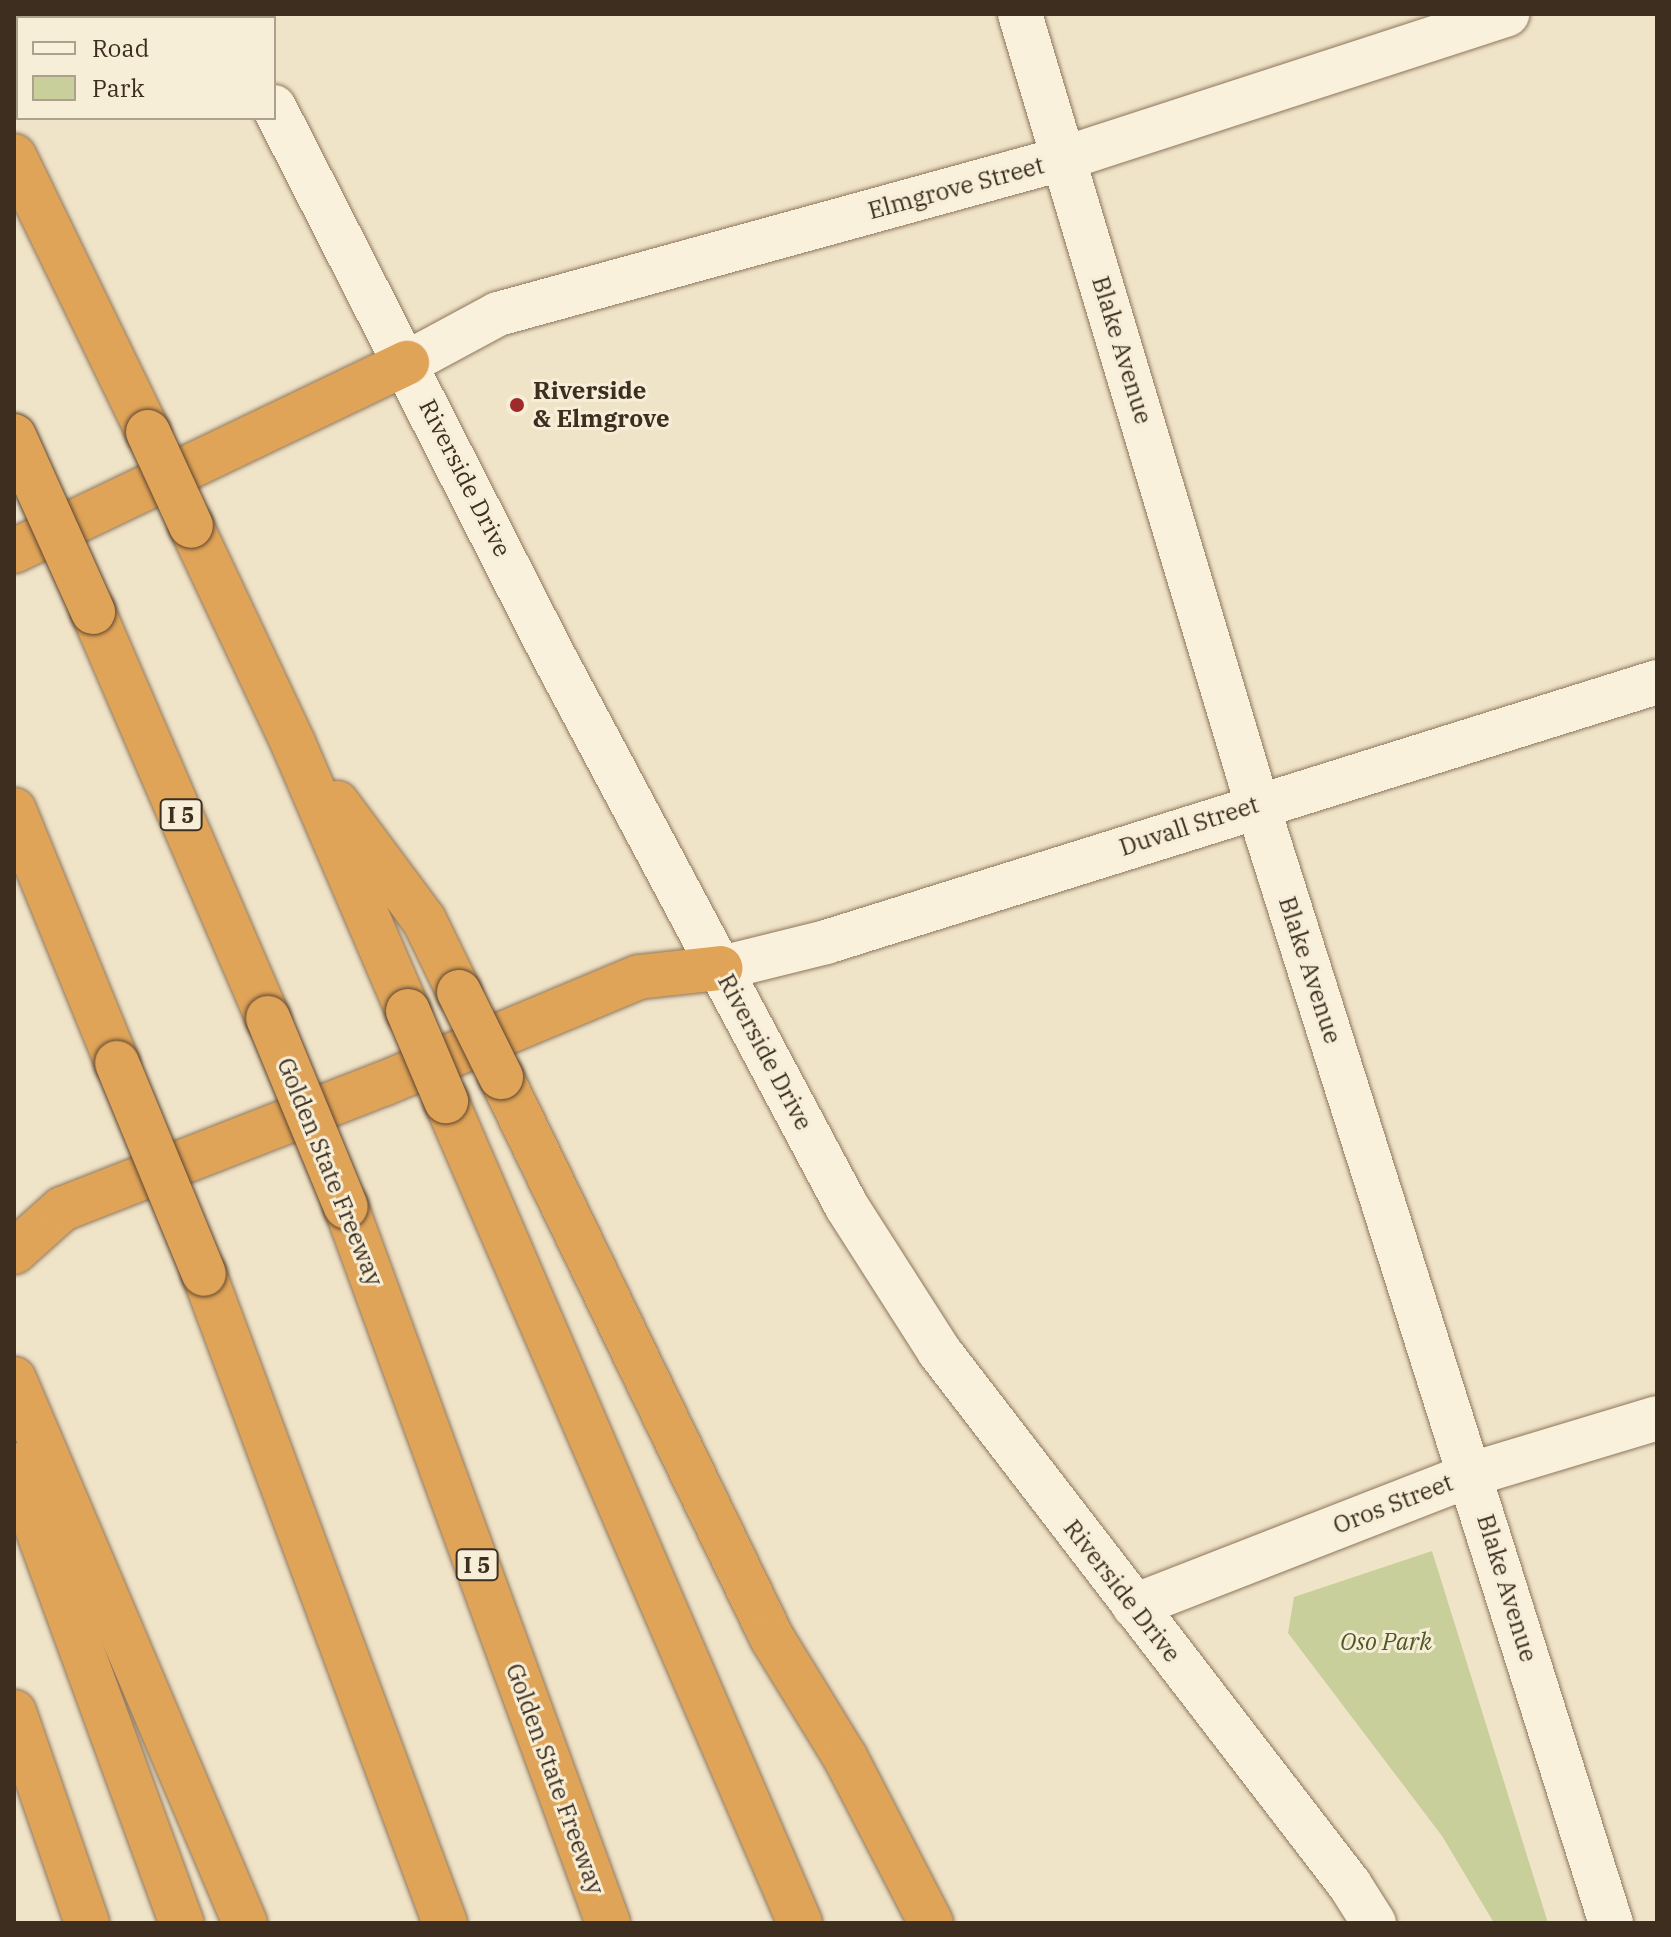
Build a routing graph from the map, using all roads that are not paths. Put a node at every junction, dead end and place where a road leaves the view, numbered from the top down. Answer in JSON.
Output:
{"nodes":[{"id":1,"x":1020,"y":14,"type":"edge"},
{"id":2,"x":1507,"y":14,"type":"edge"},
{"id":3,"x":276,"y":111,"type":"edge"},
{"id":4,"x":14,"y":156,"type":"edge"},
{"id":5,"x":1065,"y":158,"type":"junction"},
{"id":6,"x":407,"y":363,"type":"junction"},
{"id":7,"x":14,"y":436,"type":"edge"},
{"id":8,"x":14,"y":551,"type":"edge"},
{"id":9,"x":1657,"y":682,"type":"edge"},
{"id":10,"x":293,"y":743,"type":"junction"},
{"id":11,"x":1257,"y":804,"type":"junction"},
{"id":12,"x":14,"y":810,"type":"edge"},
{"id":13,"x":721,"y":968,"type":"junction"},
{"id":14,"x":14,"y":1252,"type":"edge"},
{"id":15,"x":14,"y":1379,"type":"edge"},
{"id":16,"x":1657,"y":1418,"type":"edge"},
{"id":17,"x":14,"y":1465,"type":"edge"},
{"id":18,"x":1472,"y":1474,"type":"junction"},
{"id":19,"x":1134,"y":1606,"type":"junction"},
{"id":20,"x":14,"y":1712,"type":"edge"},
{"id":21,"x":87,"y":1923,"type":"edge"},
{"id":22,"x":182,"y":1923,"type":"edge"},
{"id":23,"x":245,"y":1923,"type":"edge"},
{"id":24,"x":445,"y":1923,"type":"edge"},
{"id":25,"x":608,"y":1923,"type":"edge"},
{"id":26,"x":800,"y":1923,"type":"edge"},
{"id":27,"x":931,"y":1923,"type":"edge"},
{"id":28,"x":1374,"y":1923,"type":"edge"},
{"id":29,"x":1611,"y":1923,"type":"edge"}],
"edges":[{"from":1,"to":5,"type":"street","name":"Blake Avenue"},
{"from":2,"to":5,"type":"street","name":"Elmgrove Street"},
{"from":3,"to":6,"type":"street","name":"Riverside Drive"},
{"from":4,"to":10,"type":"highway","bridge":true},
{"from":5,"to":6,"type":"street","name":"Elmgrove Street"},
{"from":5,"to":11,"type":"street","name":"Blake Avenue"},
{"from":6,"to":8,"type":"highway"},
{"from":6,"to":13,"type":"street","name":"Riverside Drive"},
{"from":7,"to":25,"type":"highway","name":"Golden State Freeway","number":"I 5","bridge":true},
{"from":9,"to":11,"type":"street","name":"Duvall Street"},
{"from":10,"to":26,"type":"highway","bridge":true},
{"from":10,"to":27,"type":"highway","bridge":true},
{"from":11,"to":13,"type":"street","name":"Duvall Street"},
{"from":11,"to":18,"type":"street","name":"Blake Avenue"},
{"from":12,"to":24,"type":"highway","bridge":true},
{"from":13,"to":14,"type":"highway"},
{"from":13,"to":19,"type":"street","name":"Riverside Drive"},
{"from":15,"to":23,"type":"highway"},
{"from":16,"to":18,"type":"street","name":"Oros Street"},
{"from":17,"to":22,"type":"highway"},
{"from":18,"to":19,"type":"street","name":"Oros Street"},
{"from":18,"to":29,"type":"street","name":"Blake Avenue"},
{"from":19,"to":28,"type":"street","name":"Riverside Drive"},
{"from":20,"to":21,"type":"highway"}]}
